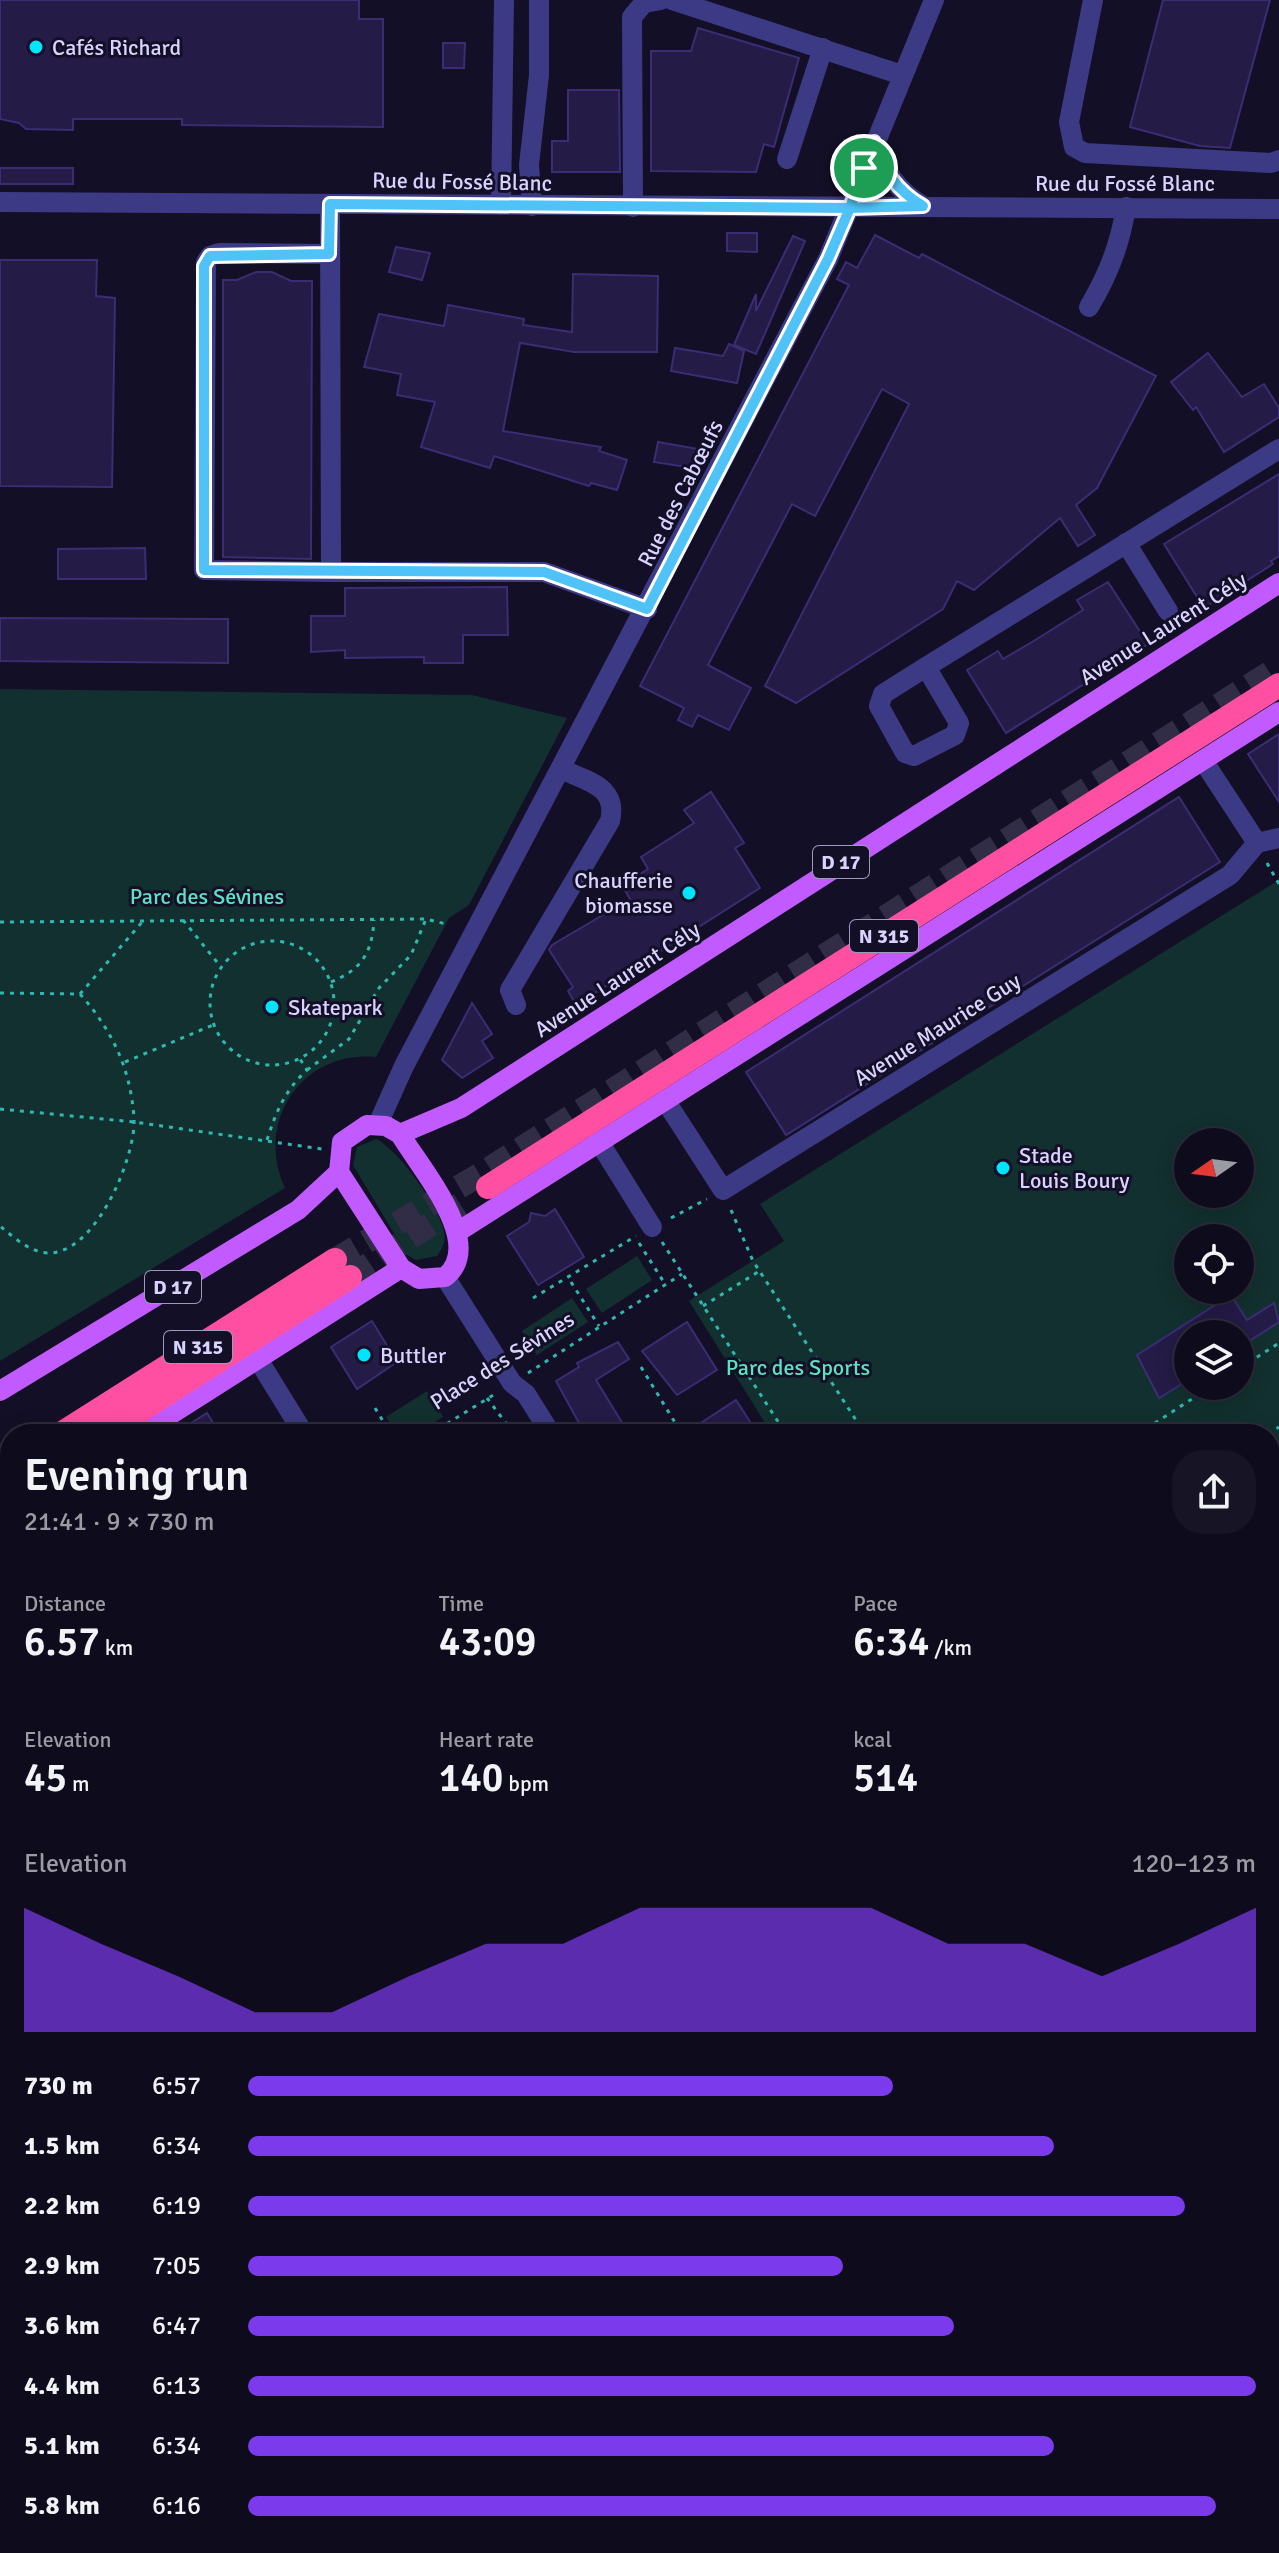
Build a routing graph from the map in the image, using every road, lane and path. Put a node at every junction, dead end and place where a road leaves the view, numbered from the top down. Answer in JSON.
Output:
{"nodes":[{"id":1,"x":504,"y":0,"type":"edge"},
{"id":2,"x":539,"y":0,"type":"edge"},
{"id":3,"x":661,"y":0,"type":"edge"},
{"id":4,"x":672,"y":0,"type":"edge"},
{"id":5,"x":934,"y":0,"type":"edge"},
{"id":6,"x":1093,"y":0,"type":"edge"},
{"id":7,"x":823,"y":48,"type":"junction"},
{"id":8,"x":902,"y":75,"type":"junction"},
{"id":9,"x":874,"y":142,"type":"junction"},
{"id":10,"x":787,"y":159,"type":"dead end"},
{"id":11,"x":1279,"y":160,"type":"edge"},
{"id":12,"x":0,"y":202,"type":"edge"},
{"id":13,"x":330,"y":204,"type":"junction"},
{"id":14,"x":501,"y":205,"type":"junction"},
{"id":15,"x":532,"y":206,"type":"junction"},
{"id":16,"x":923,"y":206,"type":"junction"},
{"id":17,"x":633,"y":207,"type":"junction"},
{"id":18,"x":1126,"y":207,"type":"junction"},
{"id":19,"x":850,"y":208,"type":"junction"},
{"id":20,"x":1279,"y":209,"type":"edge"},
{"id":21,"x":329,"y":254,"type":"junction"},
{"id":22,"x":1089,"y":307,"type":"dead end"},
{"id":23,"x":1279,"y":449,"type":"edge"},
{"id":24,"x":1126,"y":543,"type":"junction"},
{"id":25,"x":331,"y":572,"type":"junction"},
{"id":26,"x":1279,"y":583,"type":"edge"},
{"id":27,"x":647,"y":609,"type":"junction"},
{"id":28,"x":1168,"y":611,"type":"dead end"},
{"id":29,"x":926,"y":667,"type":"junction"},
{"id":30,"x":1279,"y":685,"type":"edge"},
{"id":31,"x":1279,"y":712,"type":"edge"},
{"id":32,"x":1204,"y":762,"type":"junction"},
{"id":33,"x":563,"y":770,"type":"junction"},
{"id":34,"x":1279,"y":838,"type":"edge"},
{"id":35,"x":1257,"y":843,"type":"junction"},
{"id":36,"x":426,"y":919,"type":"junction"},
{"id":37,"x":144,"y":920,"type":"junction"},
{"id":38,"x":183,"y":920,"type":"junction"},
{"id":39,"x":374,"y":920,"type":"junction"},
{"id":40,"x":0,"y":922,"type":"edge"},
{"id":41,"x":446,"y":924,"type":"dead end"},
{"id":42,"x":221,"y":967,"type":"junction"},
{"id":43,"x":331,"y":982,"type":"junction"},
{"id":44,"x":0,"y":993,"type":"edge"},
{"id":45,"x":80,"y":994,"type":"junction"},
{"id":46,"x":516,"y":1005,"type":"dead end"},
{"id":47,"x":213,"y":1025,"type":"junction"},
{"id":48,"x":300,"y":1059,"type":"junction"},
{"id":49,"x":124,"y":1062,"type":"junction"},
{"id":50,"x":307,"y":1070,"type":"junction"},
{"id":51,"x":665,"y":1100,"type":"junction"},
{"id":52,"x":0,"y":1109,"type":"edge"},
{"id":53,"x":134,"y":1122,"type":"junction"},
{"id":54,"x":378,"y":1124,"type":"junction"},
{"id":55,"x":400,"y":1134,"type":"junction"},
{"id":56,"x":267,"y":1140,"type":"junction"},
{"id":57,"x":598,"y":1140,"type":"junction"},
{"id":58,"x":338,"y":1162,"type":"junction"},
{"id":59,"x":488,"y":1187,"type":"tunnel mouth"},
{"id":60,"x":0,"y":1226,"type":"edge"},
{"id":61,"x":459,"y":1231,"type":"junction"},
{"id":62,"x":644,"y":1232,"type":"junction"},
{"id":63,"x":753,"y":1261,"type":"dead end"},
{"id":64,"x":401,"y":1268,"type":"junction"},
{"id":65,"x":759,"y":1271,"type":"junction"},
{"id":66,"x":682,"y":1274,"type":"junction"},
{"id":67,"x":445,"y":1277,"type":"junction"},
{"id":68,"x":571,"y":1282,"type":"dead end"},
{"id":69,"x":666,"y":1284,"type":"junction"},
{"id":70,"x":703,"y":1306,"type":"junction"},
{"id":71,"x":600,"y":1327,"type":"junction"},
{"id":72,"x":1279,"y":1343,"type":"edge"},
{"id":73,"x":1254,"y":1359,"type":"edge"},
{"id":74,"x":259,"y":1361,"type":"junction"},
{"id":75,"x":641,"y":1367,"type":"dead end"},
{"id":76,"x":512,"y":1383,"type":"junction"},
{"id":77,"x":0,"y":1391,"type":"edge"},
{"id":78,"x":487,"y":1398,"type":"junction"},
{"id":79,"x":1190,"y":1400,"type":"edge"},
{"id":80,"x":375,"y":1408,"type":"dead end"},
{"id":81,"x":78,"y":1424,"type":"edge"},
{"id":82,"x":117,"y":1424,"type":"edge"},
{"id":83,"x":156,"y":1424,"type":"edge"},
{"id":84,"x":298,"y":1424,"type":"edge"},
{"id":85,"x":385,"y":1424,"type":"edge"},
{"id":86,"x":446,"y":1424,"type":"edge"},
{"id":87,"x":506,"y":1424,"type":"edge"},
{"id":88,"x":531,"y":1424,"type":"edge"},
{"id":89,"x":545,"y":1424,"type":"edge"},
{"id":90,"x":676,"y":1424,"type":"edge"},
{"id":91,"x":780,"y":1424,"type":"edge"},
{"id":92,"x":858,"y":1424,"type":"edge"},
{"id":93,"x":1153,"y":1424,"type":"edge"}],
"edges":[{"from":1,"to":14,"type":"street"},
{"from":2,"to":15,"type":"street"},
{"from":3,"to":17,"type":"street"},
{"from":4,"to":7,"type":"street"},
{"from":5,"to":8,"type":"street","name":"Rue des Cabœufs"},
{"from":6,"to":11,"type":"street"},
{"from":7,"to":8,"type":"street"},
{"from":7,"to":10,"type":"street"},
{"from":8,"to":9,"type":"street","name":"Rue des Cabœufs"},
{"from":9,"to":16,"type":"street"},
{"from":9,"to":19,"type":"street","name":"Rue des Cabœufs"},
{"from":12,"to":13,"type":"street","name":"Rue du Fossé Blanc"},
{"from":13,"to":14,"type":"street","name":"Rue du Fossé Blanc"},
{"from":13,"to":21,"type":"street"},
{"from":14,"to":15,"type":"street","name":"Rue du Fossé Blanc"},
{"from":15,"to":17,"type":"street","name":"Rue du Fossé Blanc"},
{"from":16,"to":18,"type":"street","name":"Rue du Fossé Blanc"},
{"from":16,"to":19,"type":"street","name":"Rue du Fossé Blanc"},
{"from":17,"to":19,"type":"street","name":"Rue du Fossé Blanc"},
{"from":18,"to":20,"type":"street","name":"Rue du Fossé Blanc"},
{"from":18,"to":22,"type":"street"},
{"from":19,"to":27,"type":"street","name":"Rue des Cabœufs"},
{"from":21,"to":25,"type":"street"},
{"from":21,"to":25,"type":"street"},
{"from":23,"to":24,"type":"street"},
{"from":24,"to":28,"type":"street"},
{"from":24,"to":29,"type":"street"},
{"from":25,"to":27,"type":"street"},
{"from":26,"to":55,"type":"main road","name":"Avenue Laurent Cély","number":"D 17"},
{"from":27,"to":33,"type":"street","name":"Rue des Cabœufs"},
{"from":29,"to":29,"type":"street"},
{"from":30,"to":59,"type":"highway","number":"N 315"},
{"from":31,"to":32,"type":"main road"},
{"from":32,"to":35,"type":"street"},
{"from":32,"to":51,"type":"main road"},
{"from":33,"to":46,"type":"street"},
{"from":33,"to":54,"type":"street","name":"Rue des Cabœufs"},
{"from":34,"to":35,"type":"street"},
{"from":35,"to":51,"type":"street","name":"Avenue Maurice Guy"},
{"from":36,"to":39,"type":"path"},
{"from":36,"to":41,"type":"path"},
{"from":36,"to":50,"type":"path"},
{"from":37,"to":38,"type":"path"},
{"from":37,"to":40,"type":"path"},
{"from":37,"to":45,"type":"path"},
{"from":38,"to":39,"type":"path"},
{"from":38,"to":42,"type":"path"},
{"from":39,"to":43,"type":"path"},
{"from":42,"to":43,"type":"path"},
{"from":42,"to":47,"type":"path"},
{"from":43,"to":48,"type":"path"},
{"from":44,"to":45,"type":"path"},
{"from":45,"to":49,"type":"path"},
{"from":47,"to":48,"type":"path"},
{"from":47,"to":49,"type":"path"},
{"from":48,"to":50,"type":"path"},
{"from":49,"to":53,"type":"path"},
{"from":50,"to":56,"type":"path"},
{"from":51,"to":57,"type":"main road"},
{"from":52,"to":53,"type":"path"},
{"from":53,"to":56,"type":"path"},
{"from":53,"to":60,"type":"path"},
{"from":54,"to":55,"type":"main road"},
{"from":54,"to":58,"type":"main road","number":"D 17"},
{"from":55,"to":61,"type":"main road"},
{"from":56,"to":58,"type":"path"},
{"from":57,"to":61,"type":"main road"},
{"from":57,"to":62,"type":"street"},
{"from":58,"to":64,"type":"main road"},
{"from":58,"to":77,"type":"main road","number":"D 17"},
{"from":61,"to":67,"type":"main road"},
{"from":62,"to":66,"type":"path"},
{"from":62,"to":69,"type":"path"},
{"from":63,"to":65,"type":"path"},
{"from":64,"to":67,"type":"main road"},
{"from":64,"to":74,"type":"main road"},
{"from":65,"to":70,"type":"path"},
{"from":65,"to":92,"type":"path"},
{"from":66,"to":69,"type":"path","name":"Place des Sévines"},
{"from":66,"to":70,"type":"path"},
{"from":67,"to":76,"type":"street"},
{"from":68,"to":71,"type":"path","name":"Place des Sévines"},
{"from":69,"to":71,"type":"path","name":"Place des Sévines"},
{"from":70,"to":91,"type":"path"},
{"from":71,"to":76,"type":"path","name":"Place des Sévines"},
{"from":72,"to":73,"type":"path"},
{"from":74,"to":83,"type":"main road"},
{"from":74,"to":84,"type":"street"},
{"from":75,"to":90,"type":"path"},
{"from":76,"to":78,"type":"path","name":"Place des Sévines"},
{"from":76,"to":88,"type":"street"},
{"from":76,"to":89,"type":"street"},
{"from":78,"to":86,"type":"path","name":"Place des Sévines"},
{"from":78,"to":87,"type":"path"},
{"from":79,"to":93,"type":"path"},
{"from":80,"to":85,"type":"path"},
{"from":81,"to":82,"type":"highway","number":"N 315"}]}
